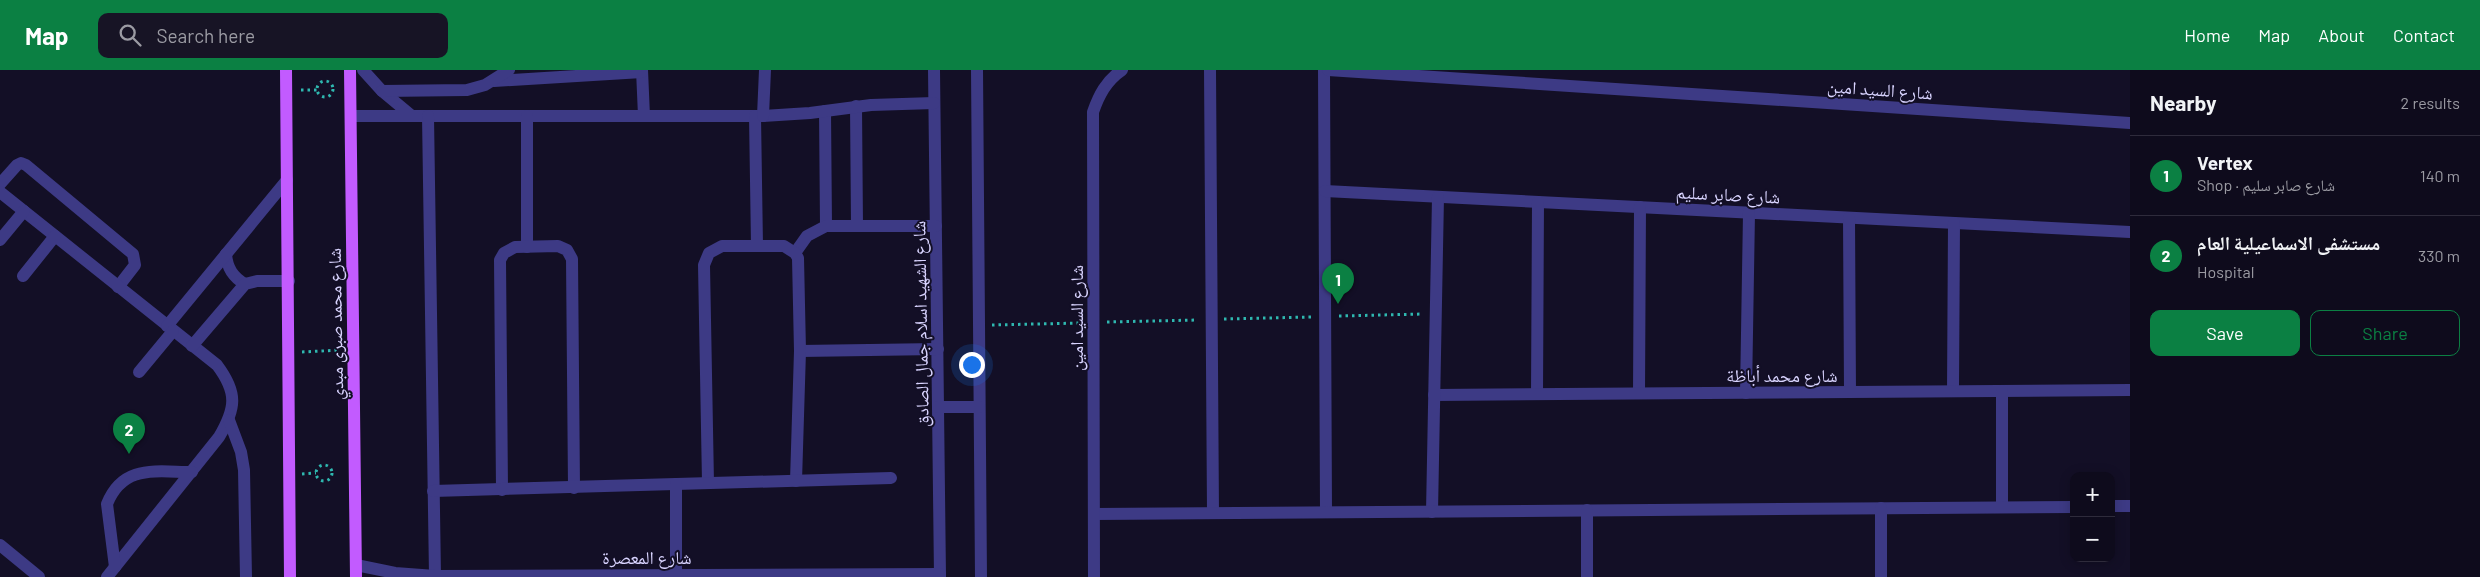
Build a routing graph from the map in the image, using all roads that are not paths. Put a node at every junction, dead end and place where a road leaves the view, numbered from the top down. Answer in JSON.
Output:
{"nodes":[{"id":1,"x":286,"y":70,"type":"edge"},
{"id":2,"x":350,"y":70,"type":"edge"},
{"id":3,"x":364,"y":70,"type":"edge"},
{"id":4,"x":509,"y":70,"type":"edge"},
{"id":5,"x":765,"y":70,"type":"edge"},
{"id":6,"x":934,"y":70,"type":"edge"},
{"id":7,"x":977,"y":70,"type":"edge"},
{"id":8,"x":1122,"y":70,"type":"edge"},
{"id":9,"x":1210,"y":70,"type":"edge"},
{"id":10,"x":1324,"y":70,"type":"edge"},
{"id":11,"x":1328,"y":70,"type":"edge"},
{"id":12,"x":642,"y":71,"type":"edge"},
{"id":13,"x":609,"y":72,"type":"edge"},
{"id":14,"x":1387,"y":72,"type":"edge"},
{"id":15,"x":577,"y":73,"type":"edge"},
{"id":16,"x":494,"y":81,"type":"junction"},
{"id":17,"x":382,"y":90,"type":"junction"},
{"id":18,"x":934,"y":103,"type":"junction"},
{"id":19,"x":856,"y":106,"type":"junction"},
{"id":20,"x":825,"y":111,"type":"junction"},
{"id":21,"x":350,"y":116,"type":"junction"},
{"id":22,"x":412,"y":116,"type":"junction"},
{"id":23,"x":428,"y":116,"type":"junction"},
{"id":24,"x":526,"y":116,"type":"junction"},
{"id":25,"x":644,"y":116,"type":"junction"},
{"id":26,"x":759,"y":116,"type":"junction"},
{"id":27,"x":2130,"y":123,"type":"edge"},
{"id":28,"x":287,"y":180,"type":"junction"},
{"id":29,"x":0,"y":184,"type":"edge"},
{"id":30,"x":1325,"y":191,"type":"junction"},
{"id":31,"x":0,"y":192,"type":"edge"},
{"id":32,"x":1438,"y":197,"type":"junction"},
{"id":33,"x":1538,"y":202,"type":"junction"},
{"id":34,"x":6,"y":203,"type":"edge"},
{"id":35,"x":1640,"y":207,"type":"junction"},
{"id":36,"x":24,"y":212,"type":"junction"},
{"id":37,"x":1749,"y":213,"type":"junction"},
{"id":38,"x":1849,"y":218,"type":"junction"},
{"id":39,"x":1954,"y":223,"type":"junction"},
{"id":40,"x":826,"y":226,"type":"junction"},
{"id":41,"x":857,"y":226,"type":"junction"},
{"id":42,"x":936,"y":226,"type":"junction"},
{"id":43,"x":2130,"y":232,"type":"edge"},
{"id":44,"x":55,"y":236,"type":"junction"},
{"id":45,"x":0,"y":240,"type":"edge"},
{"id":46,"x":757,"y":246,"type":"junction"},
{"id":47,"x":526,"y":247,"type":"junction"},
{"id":48,"x":795,"y":252,"type":"junction"},
{"id":49,"x":226,"y":254,"type":"junction"},
{"id":50,"x":23,"y":276,"type":"dead end"},
{"id":51,"x":289,"y":281,"type":"junction"},
{"id":52,"x":245,"y":284,"type":"junction"},
{"id":53,"x":118,"y":287,"type":"junction"},
{"id":54,"x":170,"y":329,"type":"junction"},
{"id":55,"x":192,"y":346,"type":"junction"},
{"id":56,"x":938,"y":349,"type":"junction"},
{"id":57,"x":800,"y":351,"type":"junction"},
{"id":58,"x":139,"y":372,"type":"dead end"},
{"id":59,"x":2130,"y":390,"type":"edge"},
{"id":60,"x":1953,"y":391,"type":"junction"},
{"id":61,"x":2002,"y":391,"type":"junction"},
{"id":62,"x":1850,"y":392,"type":"junction"},
{"id":63,"x":1746,"y":393,"type":"junction"},
{"id":64,"x":1537,"y":394,"type":"junction"},
{"id":65,"x":1638,"y":394,"type":"junction"},
{"id":66,"x":1434,"y":395,"type":"junction"},
{"id":67,"x":938,"y":407,"type":"junction"},
{"id":68,"x":980,"y":407,"type":"junction"},
{"id":69,"x":229,"y":420,"type":"junction"},
{"id":70,"x":192,"y":472,"type":"junction"},
{"id":71,"x":890,"y":478,"type":"dead end"},
{"id":72,"x":796,"y":481,"type":"junction"},
{"id":73,"x":676,"y":484,"type":"junction"},
{"id":74,"x":708,"y":484,"type":"junction"},
{"id":75,"x":574,"y":488,"type":"junction"},
{"id":76,"x":502,"y":490,"type":"junction"},
{"id":77,"x":433,"y":491,"type":"junction"},
{"id":78,"x":2115,"y":506,"type":"edge"},
{"id":79,"x":2130,"y":506,"type":"edge"},
{"id":80,"x":2002,"y":507,"type":"junction"},
{"id":81,"x":2070,"y":507,"type":"edge"},
{"id":82,"x":1881,"y":508,"type":"junction"},
{"id":83,"x":1587,"y":510,"type":"junction"},
{"id":84,"x":1326,"y":512,"type":"junction"},
{"id":85,"x":1432,"y":512,"type":"junction"},
{"id":86,"x":1213,"y":513,"type":"junction"},
{"id":87,"x":1094,"y":514,"type":"junction"},
{"id":88,"x":0,"y":545,"type":"edge"},
{"id":89,"x":356,"y":571,"type":"edge"},
{"id":90,"x":111,"y":572,"type":"edge"},
{"id":91,"x":435,"y":576,"type":"junction"},
{"id":92,"x":676,"y":576,"type":"edge"},
{"id":93,"x":940,"y":576,"type":"edge"},
{"id":94,"x":39,"y":577,"type":"edge"},
{"id":95,"x":246,"y":577,"type":"edge"},
{"id":96,"x":290,"y":577,"type":"edge"},
{"id":97,"x":981,"y":577,"type":"edge"},
{"id":98,"x":1094,"y":577,"type":"edge"},
{"id":99,"x":1587,"y":577,"type":"edge"},
{"id":100,"x":1881,"y":577,"type":"edge"}],
"edges":[{"from":1,"to":28,"type":"main road"},
{"from":2,"to":21,"type":"main road","name":"شارع محمد صبرى مبدي"},
{"from":3,"to":17,"type":"street"},
{"from":4,"to":16,"type":"street"},
{"from":5,"to":26,"type":"street"},
{"from":6,"to":18,"type":"street","name":"شارع الشهيد اسلام جمال الصادق"},
{"from":7,"to":68,"type":"street"},
{"from":8,"to":87,"type":"street","name":"شارع السيد امين"},
{"from":9,"to":86,"type":"street"},
{"from":10,"to":30,"type":"street"},
{"from":11,"to":14,"type":"street","name":"شارع السيد امين"},
{"from":12,"to":13,"type":"street"},
{"from":12,"to":25,"type":"street"},
{"from":13,"to":15,"type":"street"},
{"from":14,"to":27,"type":"street","name":"شارع السيد امين"},
{"from":15,"to":16,"type":"street"},
{"from":16,"to":17,"type":"street"},
{"from":17,"to":22,"type":"street"},
{"from":18,"to":19,"type":"street"},
{"from":18,"to":42,"type":"street","name":"شارع الشهيد اسلام جمال الصادق"},
{"from":19,"to":20,"type":"street"},
{"from":19,"to":41,"type":"street"},
{"from":20,"to":26,"type":"street"},
{"from":20,"to":40,"type":"street"},
{"from":21,"to":22,"type":"street"},
{"from":21,"to":89,"type":"main road","name":"شارع محمد صبرى مبدي"},
{"from":22,"to":23,"type":"street"},
{"from":23,"to":24,"type":"street"},
{"from":23,"to":77,"type":"street"},
{"from":24,"to":25,"type":"street"},
{"from":24,"to":47,"type":"street"},
{"from":25,"to":26,"type":"street"},
{"from":26,"to":46,"type":"street"},
{"from":28,"to":49,"type":"street"},
{"from":28,"to":51,"type":"main road"},
{"from":29,"to":53,"type":"street"},
{"from":30,"to":32,"type":"street","name":"شارع صابر سليم"},
{"from":30,"to":84,"type":"street"},
{"from":31,"to":34,"type":"street"},
{"from":32,"to":33,"type":"street","name":"شارع صابر سليم"},
{"from":32,"to":66,"type":"street"},
{"from":33,"to":35,"type":"street","name":"شارع صابر سليم"},
{"from":33,"to":64,"type":"street"},
{"from":34,"to":36,"type":"street"},
{"from":35,"to":37,"type":"street","name":"شارع صابر سليم"},
{"from":35,"to":65,"type":"street"},
{"from":36,"to":44,"type":"street"},
{"from":36,"to":45,"type":"street"},
{"from":37,"to":38,"type":"street","name":"شارع صابر سليم"},
{"from":37,"to":63,"type":"street"},
{"from":38,"to":39,"type":"street","name":"شارع صابر سليم"},
{"from":38,"to":62,"type":"street"},
{"from":39,"to":43,"type":"street","name":"شارع صابر سليم"},
{"from":39,"to":60,"type":"street"},
{"from":40,"to":41,"type":"street"},
{"from":40,"to":48,"type":"street"},
{"from":41,"to":42,"type":"street"},
{"from":42,"to":56,"type":"street","name":"شارع الشهيد اسلام جمال الصادق"},
{"from":44,"to":50,"type":"street"},
{"from":44,"to":53,"type":"street"},
{"from":46,"to":48,"type":"street"},
{"from":46,"to":74,"type":"street"},
{"from":47,"to":75,"type":"street"},
{"from":47,"to":76,"type":"street"},
{"from":48,"to":57,"type":"street"},
{"from":49,"to":52,"type":"street"},
{"from":49,"to":54,"type":"street"},
{"from":51,"to":52,"type":"street"},
{"from":51,"to":96,"type":"main road"},
{"from":52,"to":55,"type":"street"},
{"from":53,"to":54,"type":"street"},
{"from":54,"to":55,"type":"street"},
{"from":54,"to":58,"type":"street"},
{"from":55,"to":69,"type":"street"},
{"from":56,"to":57,"type":"street"},
{"from":56,"to":67,"type":"street","name":"شارع الشهيد اسلام جمال الصادق"},
{"from":57,"to":72,"type":"street"},
{"from":59,"to":61,"type":"street","name":"شارع محمد أباظة"},
{"from":60,"to":61,"type":"street","name":"شارع محمد أباظة"},
{"from":60,"to":62,"type":"street","name":"شارع محمد أباظة"},
{"from":61,"to":80,"type":"street"},
{"from":62,"to":63,"type":"street","name":"شارع محمد أباظة"},
{"from":63,"to":65,"type":"street","name":"شارع محمد أباظة"},
{"from":64,"to":65,"type":"street","name":"شارع محمد أباظة"},
{"from":64,"to":66,"type":"street","name":"شارع محمد أباظة"},
{"from":66,"to":85,"type":"street"},
{"from":67,"to":68,"type":"street"},
{"from":67,"to":93,"type":"street","name":"شارع الشهيد اسلام جمال الصادق"},
{"from":68,"to":97,"type":"street"},
{"from":69,"to":70,"type":"street"},
{"from":69,"to":95,"type":"street"},
{"from":70,"to":90,"type":"street"},
{"from":70,"to":90,"type":"street"},
{"from":71,"to":72,"type":"street"},
{"from":72,"to":74,"type":"street"},
{"from":73,"to":74,"type":"street"},
{"from":73,"to":75,"type":"street"},
{"from":73,"to":92,"type":"street"},
{"from":75,"to":76,"type":"street"},
{"from":76,"to":77,"type":"street"},
{"from":77,"to":91,"type":"street"},
{"from":78,"to":79,"type":"street"},
{"from":80,"to":81,"type":"street"},
{"from":80,"to":82,"type":"street"},
{"from":82,"to":83,"type":"street"},
{"from":82,"to":100,"type":"street"},
{"from":83,"to":85,"type":"street"},
{"from":83,"to":99,"type":"street"},
{"from":84,"to":85,"type":"street"},
{"from":84,"to":86,"type":"street"},
{"from":86,"to":87,"type":"street"},
{"from":87,"to":98,"type":"street","name":"شارع السيد امين"},
{"from":88,"to":94,"type":"street"},
{"from":89,"to":91,"type":"street","name":"شارع المعصرة"},
{"from":91,"to":92,"type":"street","name":"شارع المعصرة"},
{"from":92,"to":93,"type":"street","name":"شارع المعصرة"}]}
